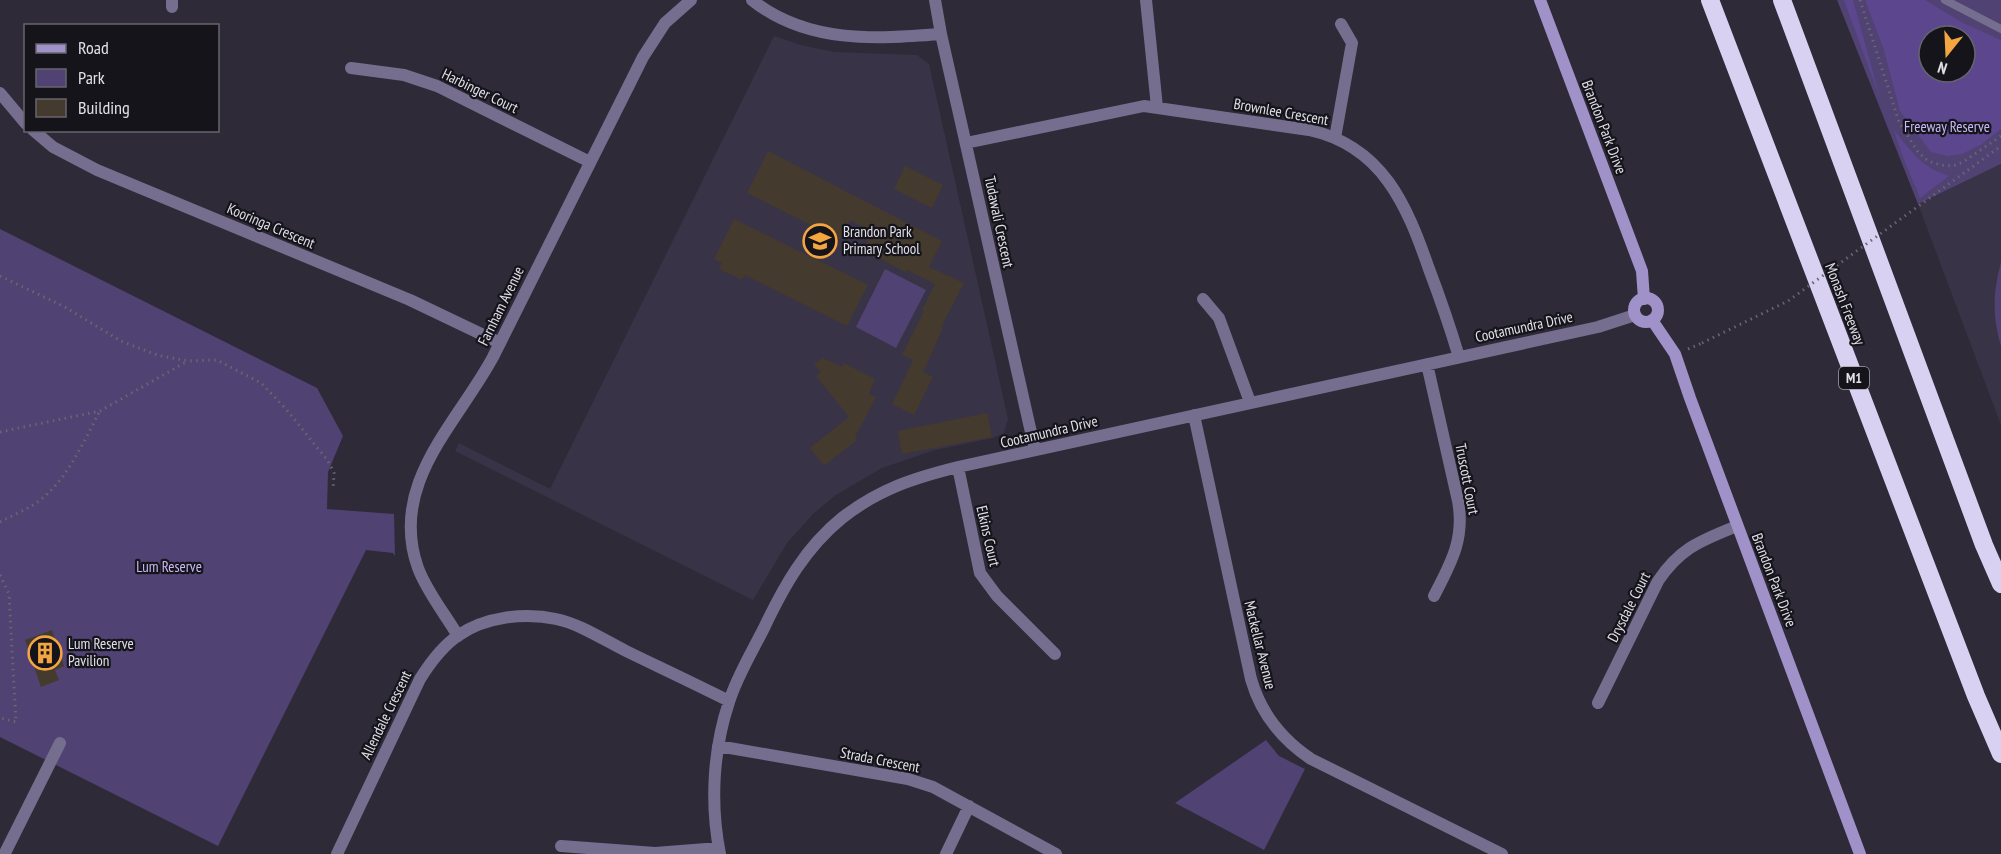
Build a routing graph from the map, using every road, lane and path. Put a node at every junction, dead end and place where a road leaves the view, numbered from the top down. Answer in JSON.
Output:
{"nodes":[{"id":1,"x":691,"y":0,"type":"edge"},
{"id":2,"x":752,"y":0,"type":"edge"},
{"id":3,"x":935,"y":0,"type":"edge"},
{"id":4,"x":1146,"y":0,"type":"edge"},
{"id":5,"x":1540,"y":0,"type":"edge"},
{"id":6,"x":1710,"y":0,"type":"edge"},
{"id":7,"x":1782,"y":0,"type":"edge"},
{"id":8,"x":1860,"y":0,"type":"edge"},
{"id":9,"x":1945,"y":0,"type":"edge"},
{"id":10,"x":1341,"y":24,"type":"dead end"},
{"id":11,"x":2001,"y":29,"type":"edge"},
{"id":12,"x":941,"y":34,"type":"junction"},
{"id":13,"x":351,"y":68,"type":"dead end"},
{"id":14,"x":0,"y":93,"type":"edge"},
{"id":15,"x":1157,"y":107,"type":"junction"},
{"id":16,"x":24,"y":122,"type":"edge"},
{"id":17,"x":35,"y":132,"type":"edge"},
{"id":18,"x":2001,"y":136,"type":"edge"},
{"id":19,"x":1335,"y":138,"type":"junction"},
{"id":20,"x":966,"y":143,"type":"junction"},
{"id":21,"x":2001,"y":146,"type":"edge"},
{"id":22,"x":590,"y":162,"type":"junction"},
{"id":23,"x":0,"y":276,"type":"edge"},
{"id":24,"x":1203,"y":299,"type":"dead end"},
{"id":25,"x":1644,"y":299,"type":"junction"},
{"id":26,"x":1635,"y":315,"type":"junction"},
{"id":27,"x":1652,"y":320,"type":"junction"},
{"id":28,"x":1702,"y":343,"type":"dead end"},
{"id":29,"x":500,"y":344,"type":"junction"},
{"id":30,"x":1459,"y":357,"type":"junction"},
{"id":31,"x":188,"y":361,"type":"junction"},
{"id":32,"x":1427,"y":364,"type":"junction"},
{"id":33,"x":1250,"y":402,"type":"junction"},
{"id":34,"x":100,"y":411,"type":"junction"},
{"id":35,"x":1194,"y":415,"type":"junction"},
{"id":36,"x":0,"y":432,"type":"edge"},
{"id":37,"x":1035,"y":450,"type":"junction"},
{"id":38,"x":958,"y":467,"type":"junction"},
{"id":39,"x":333,"y":490,"type":"dead end"},
{"id":40,"x":0,"y":522,"type":"edge"},
{"id":41,"x":1737,"y":526,"type":"junction"},
{"id":42,"x":0,"y":575,"type":"edge"},
{"id":43,"x":2001,"y":585,"type":"edge"},
{"id":44,"x":1434,"y":596,"type":"dead end"},
{"id":45,"x":458,"y":636,"type":"junction"},
{"id":46,"x":1055,"y":654,"type":"dead end"},
{"id":47,"x":729,"y":701,"type":"junction"},
{"id":48,"x":1598,"y":703,"type":"dead end"},
{"id":49,"x":0,"y":718,"type":"edge"},
{"id":50,"x":60,"y":743,"type":"dead end"},
{"id":51,"x":718,"y":746,"type":"junction"},
{"id":52,"x":2001,"y":754,"type":"edge"},
{"id":53,"x":969,"y":806,"type":"junction"},
{"id":54,"x":561,"y":846,"type":"dead end"},
{"id":55,"x":719,"y":851,"type":"edge"},
{"id":56,"x":3,"y":852,"type":"edge"},
{"id":57,"x":337,"y":854,"type":"edge"},
{"id":58,"x":946,"y":854,"type":"edge"},
{"id":59,"x":1056,"y":854,"type":"edge"},
{"id":60,"x":1502,"y":854,"type":"edge"},
{"id":61,"x":1860,"y":854,"type":"edge"}],
"edges":[{"from":1,"to":22,"type":"street","name":"Farnham Avenue"},
{"from":2,"to":12,"type":"street"},
{"from":3,"to":12,"type":"street","name":"Tudawali Crescent"},
{"from":4,"to":15,"type":"street"},
{"from":5,"to":25,"type":"street","name":"Brandon Park Drive"},
{"from":6,"to":52,"type":"highway","name":"Monash Freeway","number":"M1"},
{"from":7,"to":43,"type":"highway"},
{"from":8,"to":18,"type":"path"},
{"from":9,"to":11,"type":"lane"},
{"from":10,"to":19,"type":"street"},
{"from":12,"to":20,"type":"street","name":"Tudawali Crescent"},
{"from":13,"to":22,"type":"street","name":"Harbinger Court"},
{"from":14,"to":16,"type":"street"},
{"from":15,"to":19,"type":"street","name":"Brownlee Crescent"},
{"from":15,"to":20,"type":"street","name":"Brownlee Crescent"},
{"from":17,"to":29,"type":"street","name":"Kooringa Crescent"},
{"from":19,"to":30,"type":"street","name":"Brownlee Crescent"},
{"from":20,"to":37,"type":"street","name":"Tudawali Crescent"},
{"from":21,"to":28,"type":"path","bridge":true},
{"from":22,"to":29,"type":"street","name":"Farnham Avenue"},
{"from":23,"to":31,"type":"path"},
{"from":24,"to":33,"type":"street"},
{"from":25,"to":26,"type":"street"},
{"from":25,"to":27,"type":"street"},
{"from":26,"to":27,"type":"street"},
{"from":26,"to":30,"type":"street","name":"Cootamundra Drive"},
{"from":27,"to":41,"type":"street","name":"Brandon Park Drive"},
{"from":29,"to":45,"type":"street","name":"Farnham Avenue"},
{"from":30,"to":32,"type":"street","name":"Cootamundra Drive"},
{"from":31,"to":34,"type":"path"},
{"from":31,"to":39,"type":"path"},
{"from":32,"to":33,"type":"street","name":"Cootamundra Drive"},
{"from":32,"to":44,"type":"street","name":"Truscott Court"},
{"from":33,"to":35,"type":"street","name":"Cootamundra Drive"},
{"from":34,"to":36,"type":"path"},
{"from":34,"to":40,"type":"path"},
{"from":35,"to":37,"type":"street","name":"Cootamundra Drive"},
{"from":35,"to":60,"type":"street","name":"Mackellar Avenue"},
{"from":37,"to":38,"type":"street","name":"Cootamundra Drive"},
{"from":38,"to":46,"type":"street","name":"Elkins Court"},
{"from":38,"to":47,"type":"street","name":"Cootamundra Drive"},
{"from":41,"to":48,"type":"street","name":"Drysdale Court"},
{"from":41,"to":61,"type":"street","name":"Brandon Park Drive"},
{"from":42,"to":49,"type":"path"},
{"from":45,"to":47,"type":"street","name":"Allendale Crescent"},
{"from":45,"to":57,"type":"street","name":"Allendale Crescent"},
{"from":47,"to":51,"type":"street","name":"Cootamundra Drive"},
{"from":50,"to":56,"type":"street"},
{"from":51,"to":53,"type":"street","name":"Strada Crescent"},
{"from":51,"to":55,"type":"street","name":"Cootamundra Drive"},
{"from":53,"to":58,"type":"street"},
{"from":53,"to":59,"type":"street","name":"Strada Crescent"},
{"from":54,"to":55,"type":"street"}]}
